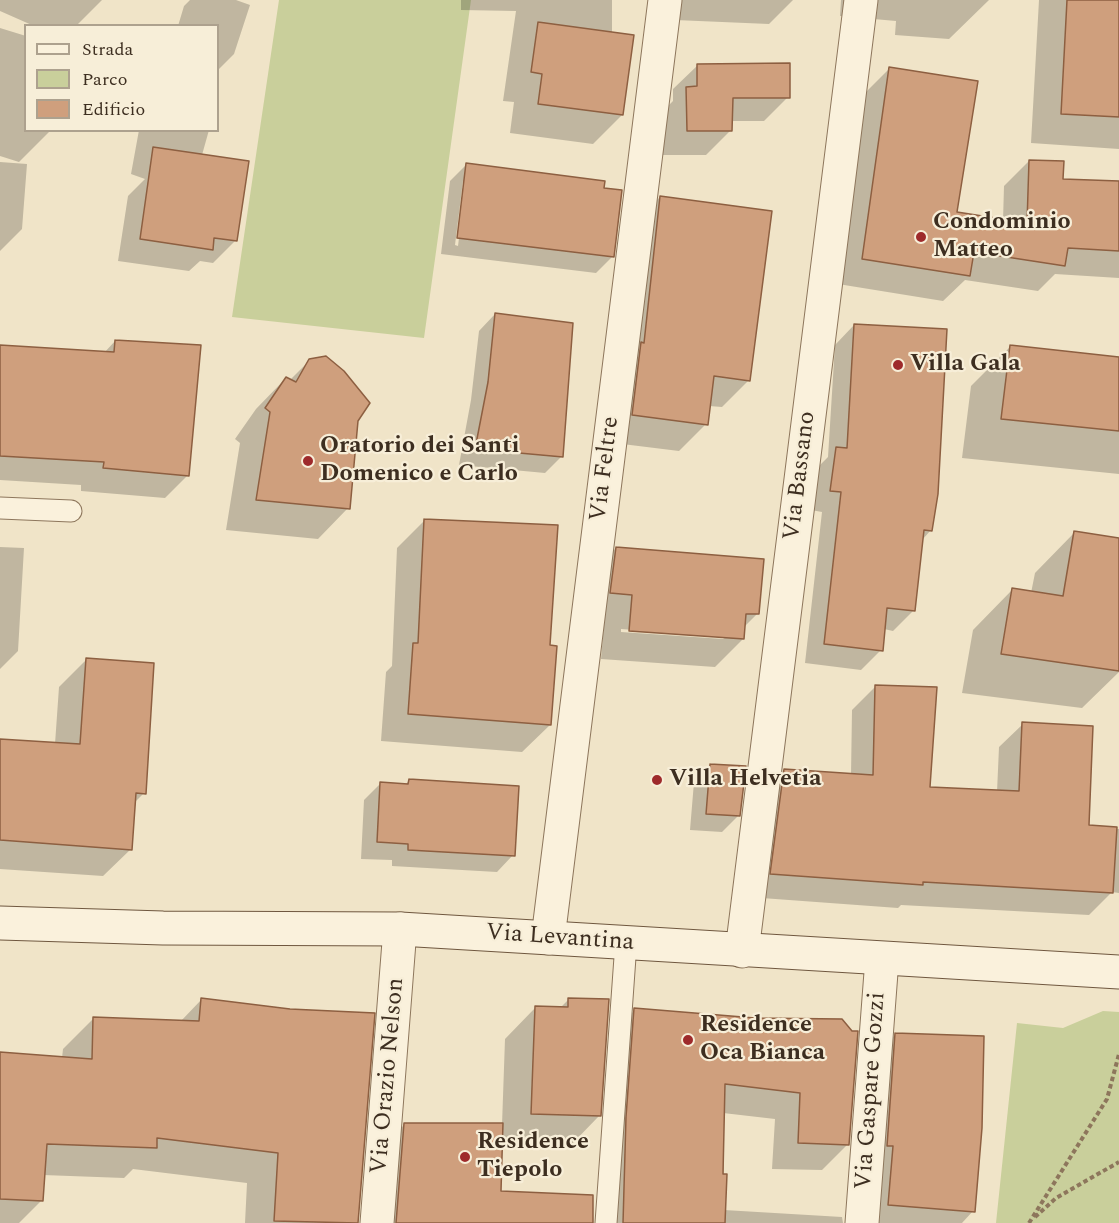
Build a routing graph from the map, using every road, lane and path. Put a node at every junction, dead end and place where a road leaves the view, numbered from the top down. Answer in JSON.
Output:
{"nodes":[{"id":1,"x":665,"y":0,"type":"edge"},
{"id":2,"x":861,"y":0,"type":"edge"},
{"id":3,"x":0,"y":508,"type":"edge"},
{"id":4,"x":71,"y":511,"type":"dead end"},
{"id":5,"x":0,"y":923,"type":"edge"},
{"id":6,"x":400,"y":929,"type":"junction"},
{"id":7,"x":548,"y":938,"type":"junction"},
{"id":8,"x":626,"y":943,"type":"junction"},
{"id":9,"x":742,"y":951,"type":"junction"},
{"id":10,"x":882,"y":959,"type":"junction"},
{"id":11,"x":1119,"y":972,"type":"edge"},
{"id":12,"x":1119,"y":1054,"type":"edge"},
{"id":13,"x":1119,"y":1162,"type":"edge"},
{"id":14,"x":1029,"y":1222,"type":"edge"},
{"id":15,"x":377,"y":1223,"type":"edge"},
{"id":16,"x":606,"y":1223,"type":"edge"},
{"id":17,"x":862,"y":1223,"type":"edge"}],
"edges":[{"from":1,"to":7,"type":"street","name":"Via Feltre"},
{"from":2,"to":9,"type":"street","name":"Via Bassano"},
{"from":3,"to":4,"type":"lane"},
{"from":5,"to":6,"type":"street","name":"Via Levantina"},
{"from":6,"to":7,"type":"street","name":"Via Levantina"},
{"from":6,"to":15,"type":"street","name":"Via Orazio Nelson"},
{"from":7,"to":8,"type":"street","name":"Via Levantina"},
{"from":8,"to":9,"type":"street","name":"Via Levantina"},
{"from":8,"to":16,"type":"lane"},
{"from":9,"to":10,"type":"street","name":"Via Levantina"},
{"from":10,"to":11,"type":"street","name":"Via Levantina"},
{"from":10,"to":17,"type":"street","name":"Via Gaspare Gozzi"},
{"from":12,"to":14,"type":"path"},
{"from":13,"to":14,"type":"path"}]}
